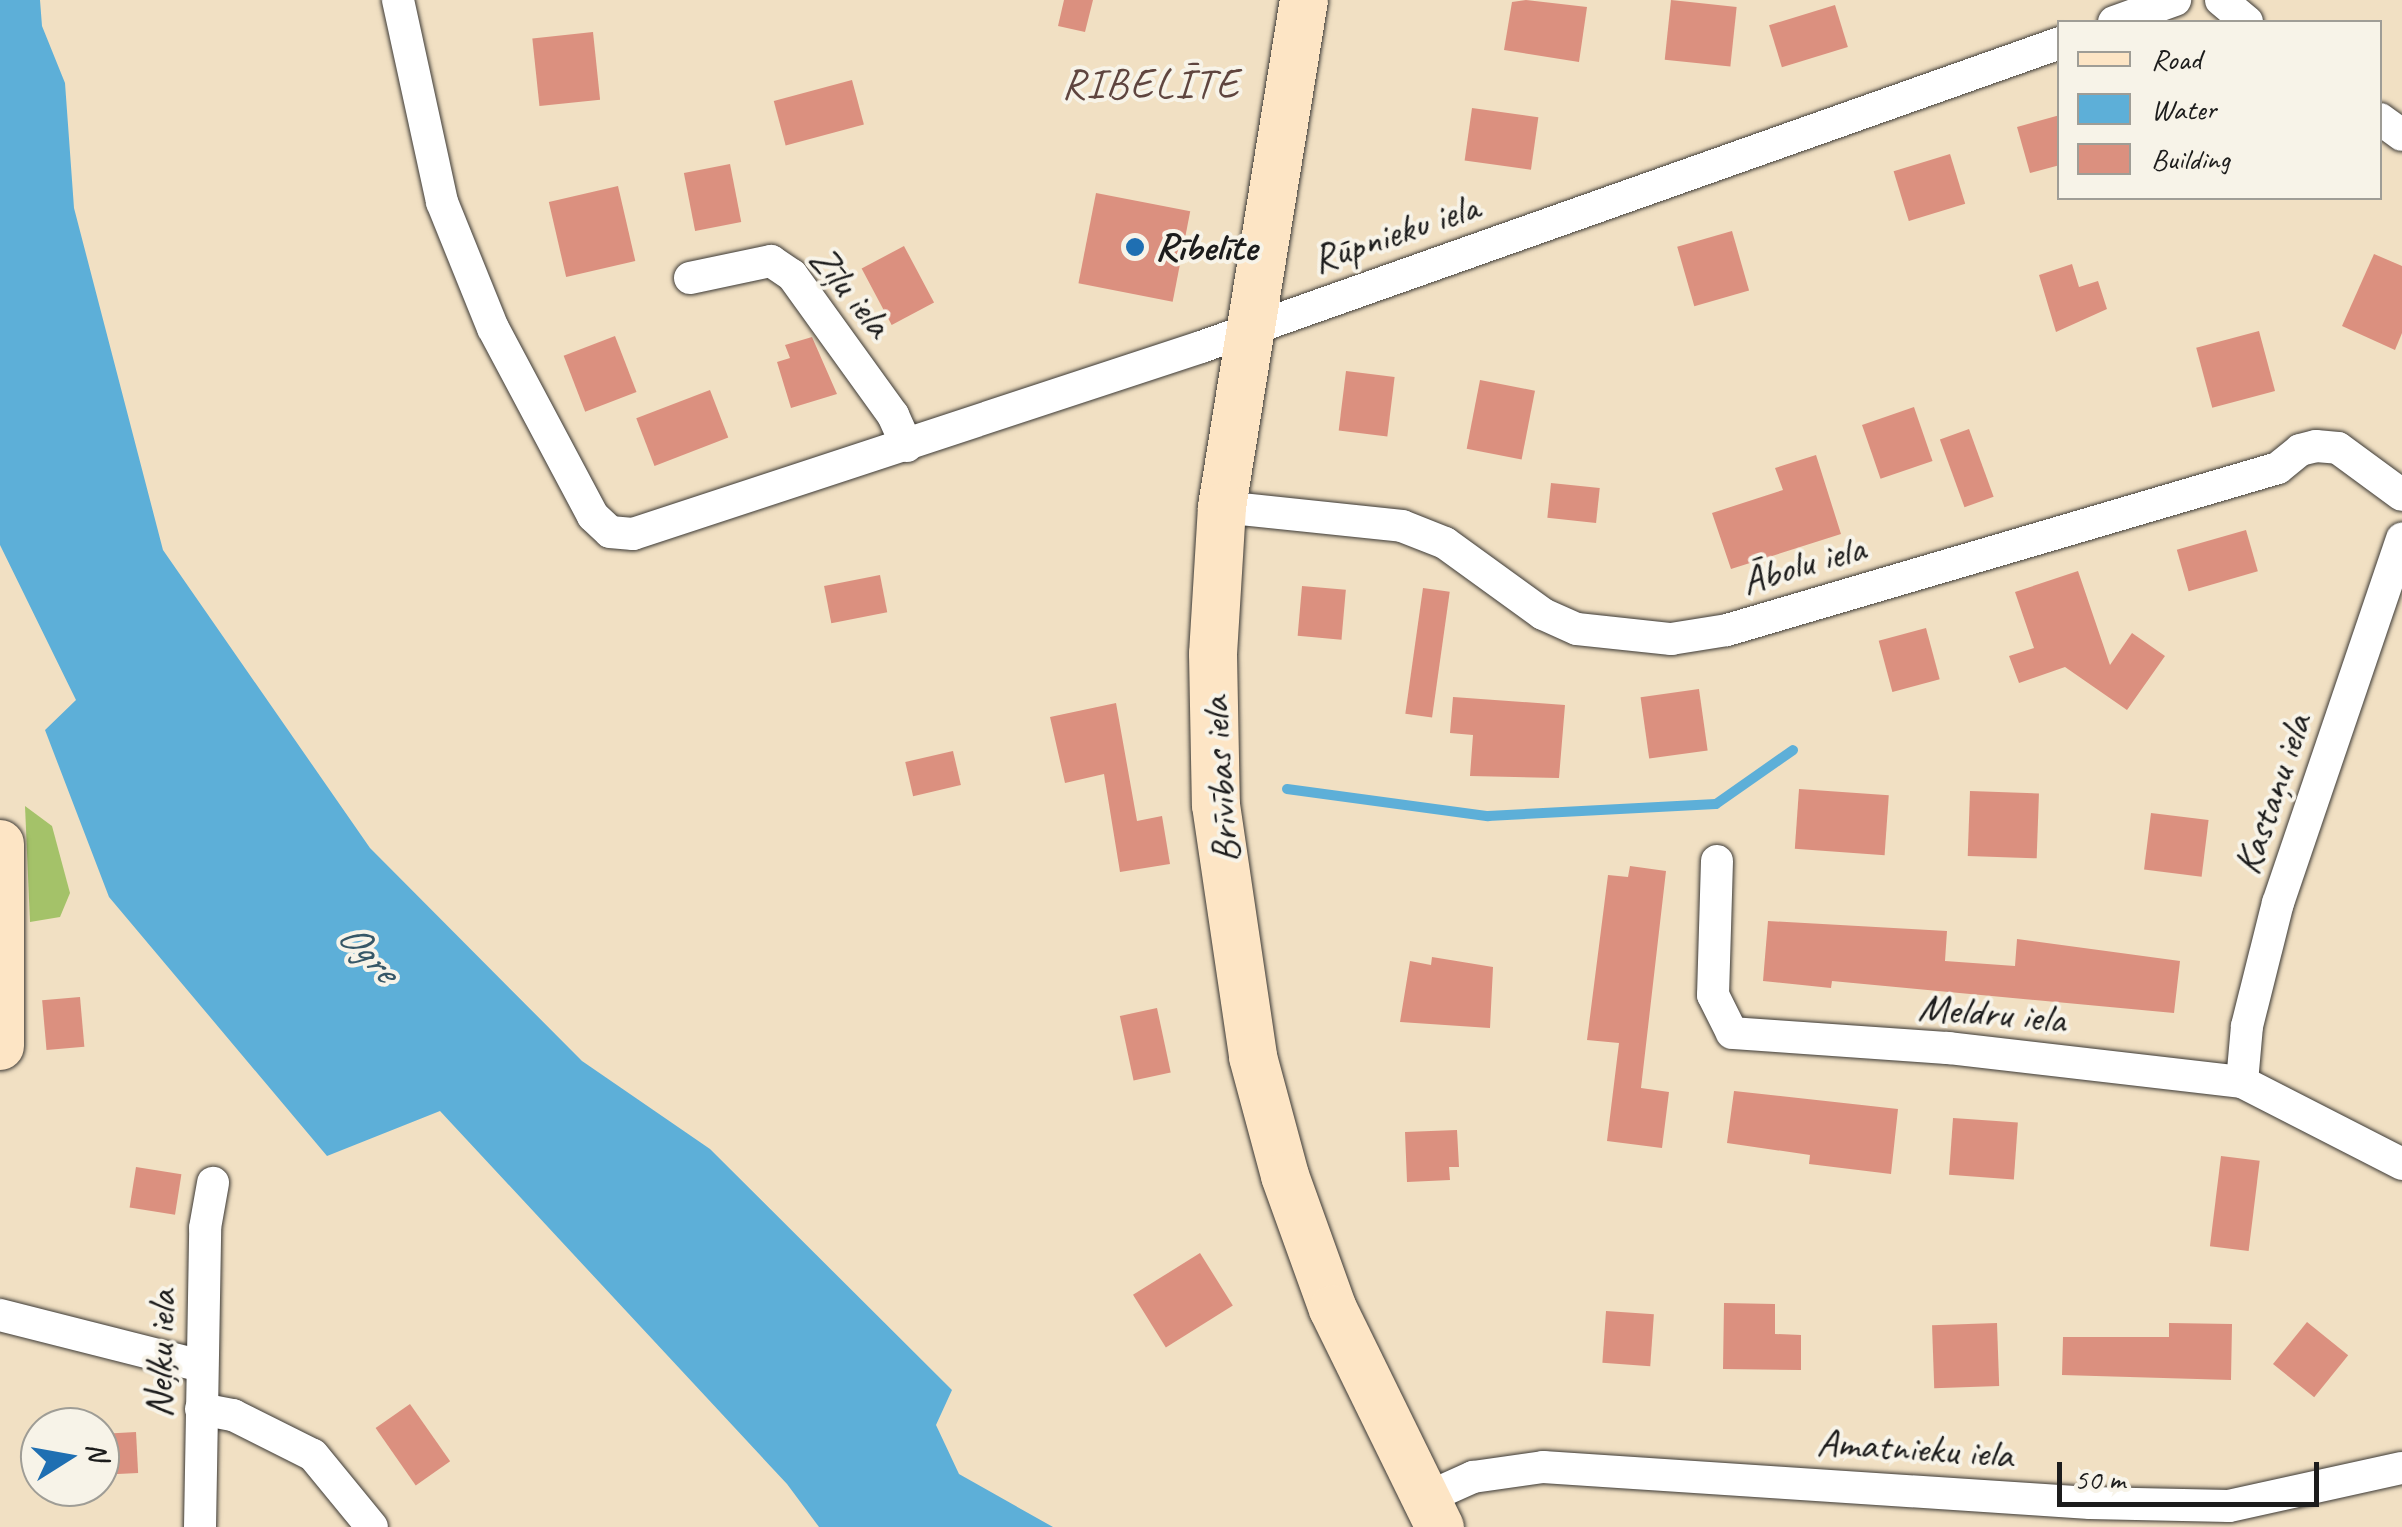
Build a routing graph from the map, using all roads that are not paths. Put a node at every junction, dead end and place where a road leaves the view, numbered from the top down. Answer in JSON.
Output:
{"nodes":[{"id":1,"x":398,"y":0,"type":"edge"},
{"id":2,"x":1304,"y":0,"type":"edge"},
{"id":3,"x":2175,"y":0,"type":"edge"},
{"id":4,"x":2221,"y":0,"type":"edge"},
{"id":5,"x":2120,"y":20,"type":"edge"},
{"id":6,"x":2245,"y":20,"type":"edge"},
{"id":7,"x":2057,"y":44,"type":"edge"},
{"id":8,"x":2382,"y":120,"type":"edge"},
{"id":9,"x":2402,"y":135,"type":"edge"},
{"id":10,"x":690,"y":278,"type":"dead end"},
{"id":11,"x":1246,"y":331,"type":"junction"},
{"id":12,"x":907,"y":446,"type":"junction"},
{"id":13,"x":2402,"y":495,"type":"edge"},
{"id":14,"x":1222,"y":507,"type":"junction"},
{"id":15,"x":2402,"y":538,"type":"edge"},
{"id":16,"x":0,"y":844,"type":"edge"},
{"id":17,"x":1717,"y":860,"type":"dead end"},
{"id":18,"x":0,"y":1046,"type":"edge"},
{"id":19,"x":2242,"y":1082,"type":"junction"},
{"id":20,"x":2402,"y":1164,"type":"edge"},
{"id":21,"x":213,"y":1184,"type":"dead end"},
{"id":22,"x":0,"y":1315,"type":"edge"},
{"id":23,"x":202,"y":1366,"type":"junction"},
{"id":24,"x":201,"y":1410,"type":"junction"},
{"id":25,"x":2402,"y":1468,"type":"edge"},
{"id":26,"x":1432,"y":1513,"type":"edge"},
{"id":27,"x":2232,"y":1516,"type":"edge"},
{"id":28,"x":200,"y":1527,"type":"edge"},
{"id":29,"x":372,"y":1527,"type":"edge"}],
"edges":[{"from":1,"to":12,"type":"street","name":"Rūpnieku iela"},
{"from":2,"to":11,"type":"main road","name":"Brīvības iela"},
{"from":3,"to":5,"type":"street"},
{"from":4,"to":6,"type":"street"},
{"from":7,"to":11,"type":"street","name":"Rūpnieku iela"},
{"from":8,"to":9,"type":"street"},
{"from":10,"to":12,"type":"street","name":"Zīļu iela"},
{"from":11,"to":12,"type":"street","name":"Rūpnieku iela"},
{"from":11,"to":14,"type":"main road","name":"Brīvības iela"},
{"from":13,"to":14,"type":"street","name":"Ābolu iela"},
{"from":14,"to":26,"type":"main road","name":"Brīvības iela"},
{"from":15,"to":19,"type":"street","name":"Kastaņu iela"},
{"from":16,"to":18,"type":"main road"},
{"from":17,"to":19,"type":"street","name":"Meldru iela"},
{"from":19,"to":20,"type":"street","name":"Meldru iela"},
{"from":21,"to":23,"type":"street","name":"Neļķu iela"},
{"from":22,"to":23,"type":"street"},
{"from":23,"to":24,"type":"street","name":"Neļķu iela"},
{"from":24,"to":28,"type":"street","name":"Neļķu iela"},
{"from":24,"to":29,"type":"street"},
{"from":25,"to":27,"type":"street","name":"Amatnieku iela"},
{"from":26,"to":27,"type":"street","name":"Amatnieku iela"}]}
